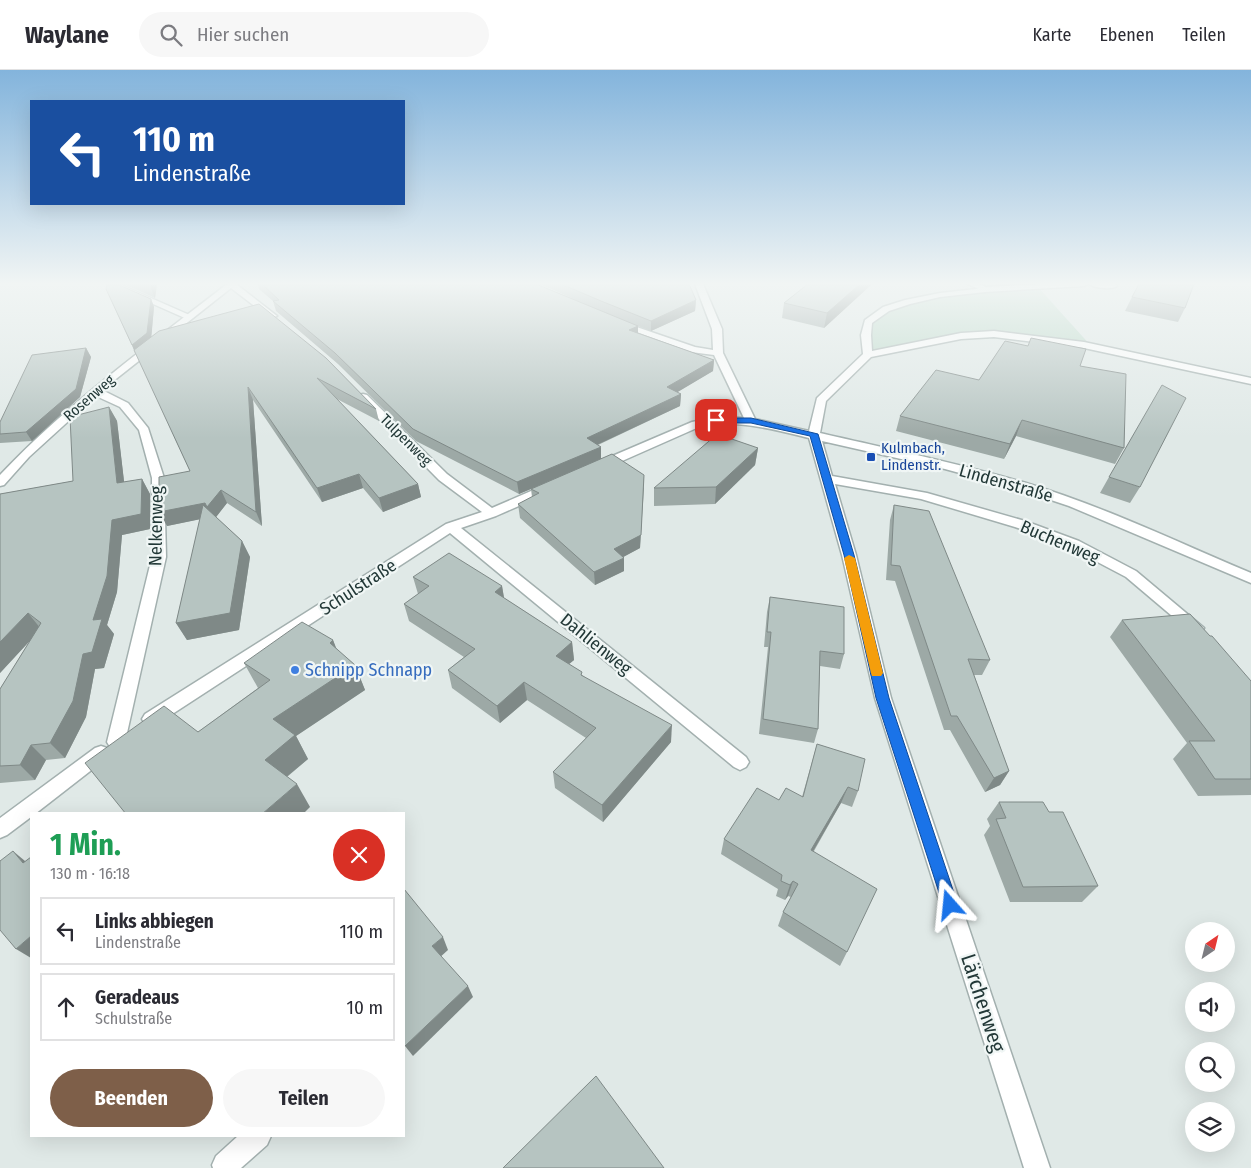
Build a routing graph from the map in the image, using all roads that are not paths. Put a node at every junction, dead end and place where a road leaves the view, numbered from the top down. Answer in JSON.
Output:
{"nodes":[{"id":1,"x":167,"y":335,"type":"edge"},
{"id":2,"x":647,"y":335,"type":"edge"},
{"id":3,"x":717,"y":335,"type":"edge"},
{"id":4,"x":866,"y":335,"type":"edge"},
{"id":5,"x":974,"y":335,"type":"edge"},
{"id":6,"x":1011,"y":335,"type":"edge"},
{"id":7,"x":718,"y":353,"type":"junction"},
{"id":8,"x":868,"y":355,"type":"junction"},
{"id":9,"x":1251,"y":380,"type":"edge"},
{"id":10,"x":354,"y":388,"type":"edge"},
{"id":11,"x":95,"y":391,"type":"junction"},
{"id":12,"x":751,"y":421,"type":"junction"},
{"id":13,"x":814,"y":434,"type":"junction"},
{"id":14,"x":589,"y":470,"type":"edge"},
{"id":15,"x":828,"y":479,"type":"junction"},
{"id":16,"x":0,"y":482,"type":"edge"},
{"id":17,"x":562,"y":482,"type":"edge"},
{"id":18,"x":491,"y":513,"type":"junction"},
{"id":19,"x":451,"y":527,"type":"junction"},
{"id":20,"x":1251,"y":578,"type":"edge"},
{"id":21,"x":1207,"y":640,"type":"edge"},
{"id":22,"x":116,"y":742,"type":"junction"},
{"id":23,"x":740,"y":762,"type":"dead end"},
{"id":24,"x":0,"y":829,"type":"edge"},
{"id":25,"x":257,"y":1137,"type":"edge"},
{"id":26,"x":226,"y":1168,"type":"edge"},
{"id":27,"x":1037,"y":1168,"type":"edge"}],
"edges":[{"from":1,"to":11,"type":"street","name":"Rosenweg"},
{"from":2,"to":7,"type":"street"},
{"from":3,"to":7,"type":"street"},
{"from":4,"to":8,"type":"street"},
{"from":5,"to":8,"type":"street"},
{"from":6,"to":9,"type":"street"},
{"from":7,"to":12,"type":"street"},
{"from":8,"to":13,"type":"street"},
{"from":10,"to":18,"type":"street","name":"Tulpenweg"},
{"from":11,"to":16,"type":"street","name":"Rosenweg"},
{"from":11,"to":22,"type":"street","name":"Nelkenweg"},
{"from":12,"to":13,"type":"street","name":"Lindenstraße"},
{"from":12,"to":14,"type":"street"},
{"from":13,"to":15,"type":"street","name":"Lärchenweg"},
{"from":13,"to":20,"type":"street","name":"Lindenstraße"},
{"from":15,"to":21,"type":"street","name":"Buchenweg"},
{"from":15,"to":27,"type":"street","name":"Lärchenweg"},
{"from":17,"to":18,"type":"street","name":"Schulstraße"},
{"from":18,"to":19,"type":"street","name":"Schulstraße"},
{"from":19,"to":22,"type":"street","name":"Schulstraße"},
{"from":19,"to":23,"type":"street","name":"Dahlienweg"},
{"from":22,"to":24,"type":"street","name":"Schulstraße"},
{"from":25,"to":26,"type":"street"}]}
